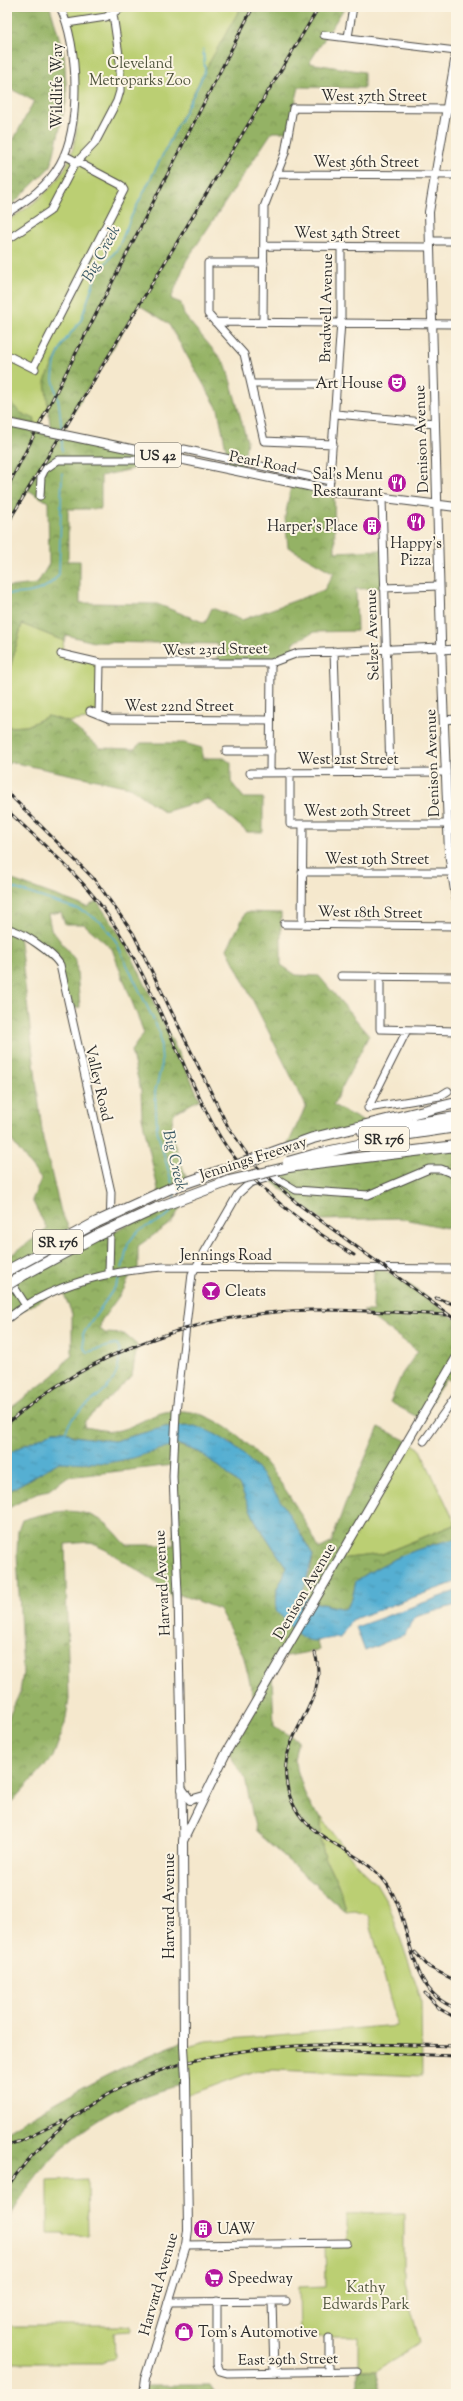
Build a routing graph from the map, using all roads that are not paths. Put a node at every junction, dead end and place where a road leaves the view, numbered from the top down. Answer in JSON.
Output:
{"nodes":[{"id":1,"x":60,"y":7,"type":"edge"},
{"id":2,"x":123,"y":7,"type":"edge"},
{"id":3,"x":353,"y":7,"type":"edge"},
{"id":4,"x":113,"y":14,"type":"junction"},
{"id":5,"x":67,"y":23,"type":"junction"},
{"id":6,"x":324,"y":35,"type":"dead end"},
{"id":7,"x":348,"y":37,"type":"junction"},
{"id":8,"x":456,"y":52,"type":"edge"},
{"id":9,"x":456,"y":55,"type":"edge"},
{"id":10,"x":447,"y":109,"type":"junction"},
{"id":11,"x":456,"y":109,"type":"edge"},
{"id":12,"x":64,"y":155,"type":"junction"},
{"id":13,"x":77,"y":162,"type":"junction"},
{"id":14,"x":276,"y":174,"type":"junction"},
{"id":15,"x":435,"y":175,"type":"junction"},
{"id":16,"x":456,"y":175,"type":"edge"},
{"id":17,"x":7,"y":213,"type":"edge"},
{"id":18,"x":7,"y":240,"type":"edge"},
{"id":19,"x":456,"y":241,"type":"edge"},
{"id":20,"x":430,"y":244,"type":"junction"},
{"id":21,"x":264,"y":246,"type":"junction"},
{"id":22,"x":341,"y":246,"type":"junction"},
{"id":23,"x":264,"y":263,"type":"junction"},
{"id":24,"x":215,"y":322,"type":"junction"},
{"id":25,"x":263,"y":322,"type":"junction"},
{"id":26,"x":341,"y":322,"type":"junction"},
{"id":27,"x":432,"y":324,"type":"junction"},
{"id":28,"x":456,"y":324,"type":"edge"},
{"id":29,"x":7,"y":354,"type":"edge"},
{"id":30,"x":251,"y":384,"type":"junction"},
{"id":31,"x":337,"y":384,"type":"junction"},
{"id":32,"x":336,"y":414,"type":"junction"},
{"id":33,"x":7,"y":423,"type":"edge"},
{"id":34,"x":435,"y":423,"type":"junction"},
{"id":35,"x":333,"y":444,"type":"junction"},
{"id":36,"x":330,"y":481,"type":"junction"},
{"id":37,"x":329,"y":491,"type":"junction"},
{"id":38,"x":40,"y":496,"type":"dead end"},
{"id":39,"x":382,"y":498,"type":"junction"},
{"id":40,"x":437,"y":505,"type":"junction"},
{"id":41,"x":456,"y":507,"type":"edge"},
{"id":42,"x":439,"y":586,"type":"junction"},
{"id":43,"x":384,"y":588,"type":"junction"},
{"id":44,"x":441,"y":649,"type":"junction"},
{"id":45,"x":456,"y":649,"type":"edge"},
{"id":46,"x":386,"y":650,"type":"junction"},
{"id":47,"x":334,"y":651,"type":"junction"},
{"id":48,"x":61,"y":654,"type":"dead end"},
{"id":49,"x":100,"y":663,"type":"junction"},
{"id":50,"x":270,"y":663,"type":"junction"},
{"id":51,"x":90,"y":711,"type":"dead end"},
{"id":52,"x":99,"y":715,"type":"junction"},
{"id":53,"x":456,"y":719,"type":"edge"},
{"id":54,"x":270,"y":720,"type":"junction"},
{"id":55,"x":444,"y":720,"type":"junction"},
{"id":56,"x":226,"y":751,"type":"dead end"},
{"id":57,"x":271,"y":751,"type":"junction"},
{"id":58,"x":338,"y":771,"type":"junction"},
{"id":59,"x":290,"y":772,"type":"junction"},
{"id":60,"x":390,"y":772,"type":"junction"},
{"id":61,"x":446,"y":772,"type":"junction"},
{"id":62,"x":250,"y":773,"type":"dead end"},
{"id":63,"x":270,"y":773,"type":"junction"},
{"id":64,"x":303,"y":824,"type":"junction"},
{"id":65,"x":448,"y":824,"type":"junction"},
{"id":66,"x":302,"y":872,"type":"junction"},
{"id":67,"x":452,"y":872,"type":"junction"},
{"id":68,"x":456,"y":897,"type":"edge"},
{"id":69,"x":284,"y":924,"type":"dead end"},
{"id":70,"x":302,"y":924,"type":"junction"},
{"id":71,"x":456,"y":926,"type":"edge"},
{"id":72,"x":7,"y":929,"type":"edge"},
{"id":73,"x":341,"y":976,"type":"dead end"},
{"id":74,"x":380,"y":976,"type":"junction"},
{"id":75,"x":456,"y":977,"type":"edge"},
{"id":76,"x":407,"y":1030,"type":"junction"},
{"id":77,"x":456,"y":1031,"type":"edge"},
{"id":78,"x":448,"y":1091,"type":"dead end"},
{"id":79,"x":456,"y":1103,"type":"edge"},
{"id":80,"x":456,"y":1117,"type":"edge"},
{"id":81,"x":456,"y":1127,"type":"edge"},
{"id":82,"x":314,"y":1140,"type":"junction"},
{"id":83,"x":456,"y":1146,"type":"edge"},
{"id":84,"x":314,"y":1159,"type":"junction"},
{"id":85,"x":456,"y":1175,"type":"edge"},
{"id":86,"x":195,"y":1268,"type":"junction"},
{"id":87,"x":456,"y":1269,"type":"edge"},
{"id":88,"x":7,"y":1271,"type":"edge"},
{"id":89,"x":112,"y":1273,"type":"junction"},
{"id":90,"x":7,"y":1276,"type":"edge"},
{"id":91,"x":7,"y":1285,"type":"edge"},
{"id":92,"x":25,"y":1304,"type":"junction"},
{"id":93,"x":7,"y":1319,"type":"edge"},
{"id":94,"x":456,"y":1358,"type":"edge"},
{"id":95,"x":456,"y":1396,"type":"edge"},
{"id":96,"x":424,"y":1441,"type":"dead end"},
{"id":97,"x":182,"y":1789,"type":"junction"},
{"id":98,"x":204,"y":1796,"type":"junction"},
{"id":99,"x":183,"y":1841,"type":"junction"},
{"id":100,"x":347,"y":2243,"type":"dead end"},
{"id":101,"x":186,"y":2245,"type":"junction"},
{"id":102,"x":216,"y":2301,"type":"junction"},
{"id":103,"x":272,"y":2301,"type":"junction"},
{"id":104,"x":286,"y":2301,"type":"dead end"},
{"id":105,"x":168,"y":2302,"type":"junction"},
{"id":106,"x":330,"y":2338,"type":"dead end"},
{"id":107,"x":330,"y":2371,"type":"junction"},
{"id":108,"x":357,"y":2371,"type":"dead end"},
{"id":109,"x":274,"y":2372,"type":"junction"},
{"id":110,"x":143,"y":2394,"type":"edge"}],
"edges":[{"from":1,"to":5,"type":"street","name":"Wildlife Way"},
{"from":2,"to":4,"type":"street"},
{"from":3,"to":7,"type":"street"},
{"from":4,"to":5,"type":"street"},
{"from":4,"to":13,"type":"street"},
{"from":5,"to":12,"type":"street","name":"Wildlife Way"},
{"from":6,"to":7,"type":"street"},
{"from":7,"to":8,"type":"street"},
{"from":9,"to":10,"type":"main road","name":"Denison Avenue"},
{"from":10,"to":11,"type":"street","name":"West 37th Street"},
{"from":10,"to":14,"type":"street","name":"West 37th Street"},
{"from":10,"to":15,"type":"main road","name":"Denison Avenue"},
{"from":12,"to":13,"type":"street"},
{"from":12,"to":17,"type":"street","name":"Wildlife Way"},
{"from":13,"to":18,"type":"street"},
{"from":13,"to":29,"type":"street"},
{"from":14,"to":15,"type":"street","name":"West 36th Street"},
{"from":14,"to":21,"type":"street"},
{"from":15,"to":16,"type":"street","name":"West 36th Street"},
{"from":15,"to":20,"type":"main road","name":"Denison Avenue"},
{"from":19,"to":20,"type":"street","name":"West 34th Street"},
{"from":20,"to":22,"type":"street","name":"West 34th Street"},
{"from":20,"to":27,"type":"main road","name":"Denison Avenue"},
{"from":21,"to":22,"type":"street","name":"West 34th Street"},
{"from":21,"to":23,"type":"street"},
{"from":22,"to":26,"type":"street","name":"Bradwell Avenue"},
{"from":23,"to":24,"type":"street"},
{"from":23,"to":25,"type":"street"},
{"from":24,"to":25,"type":"street"},
{"from":24,"to":30,"type":"street"},
{"from":25,"to":26,"type":"street"},
{"from":26,"to":27,"type":"street"},
{"from":26,"to":31,"type":"street","name":"Bradwell Avenue"},
{"from":27,"to":28,"type":"street"},
{"from":27,"to":34,"type":"main road","name":"Denison Avenue"},
{"from":30,"to":31,"type":"street"},
{"from":30,"to":35,"type":"street"},
{"from":31,"to":32,"type":"street","name":"Bradwell Avenue"},
{"from":32,"to":34,"type":"street"},
{"from":32,"to":35,"type":"street","name":"Bradwell Avenue"},
{"from":33,"to":37,"type":"main road","name":"Pearl Road","number":"US 42","bridge":true},
{"from":34,"to":40,"type":"main road","name":"Denison Avenue"},
{"from":35,"to":36,"type":"street","name":"Bradwell Avenue"},
{"from":36,"to":37,"type":"street","name":"Bradwell Avenue"},
{"from":36,"to":38,"type":"street","name":"Pearl Road"},
{"from":37,"to":39,"type":"main road","name":"Pearl Road","number":"US 42"},
{"from":39,"to":40,"type":"main road","name":"Pearl Road","number":"US 42"},
{"from":39,"to":43,"type":"street","name":"Selzer Avenue"},
{"from":40,"to":41,"type":"main road","name":"Pearl Road","number":"US 42"},
{"from":40,"to":42,"type":"main road","name":"Denison Avenue"},
{"from":42,"to":43,"type":"street"},
{"from":42,"to":44,"type":"main road","name":"Denison Avenue"},
{"from":43,"to":46,"type":"street","name":"Selzer Avenue"},
{"from":44,"to":45,"type":"street","name":"West 23rd Street"},
{"from":44,"to":46,"type":"street","name":"West 23rd Street"},
{"from":44,"to":55,"type":"main road","name":"Denison Avenue"},
{"from":46,"to":47,"type":"street","name":"West 23rd Street"},
{"from":46,"to":60,"type":"street","name":"Selzer Avenue"},
{"from":47,"to":50,"type":"street","name":"West 23rd Street"},
{"from":47,"to":58,"type":"street"},
{"from":48,"to":49,"type":"street","name":"West 23rd Street"},
{"from":49,"to":50,"type":"street","name":"West 23rd Street"},
{"from":49,"to":52,"type":"street"},
{"from":50,"to":54,"type":"street"},
{"from":51,"to":52,"type":"street","name":"West 22nd Street"},
{"from":52,"to":54,"type":"street","name":"West 22nd Street"},
{"from":53,"to":55,"type":"street"},
{"from":54,"to":57,"type":"street"},
{"from":55,"to":61,"type":"main road","name":"Denison Avenue"},
{"from":56,"to":57,"type":"street"},
{"from":57,"to":63,"type":"street"},
{"from":58,"to":59,"type":"street","name":"West 21st Street"},
{"from":58,"to":60,"type":"street","name":"West 21st Street"},
{"from":59,"to":63,"type":"street","name":"West 21st Street"},
{"from":59,"to":64,"type":"street","name":"West 20th Street"},
{"from":60,"to":61,"type":"street","name":"West 21st Street"},
{"from":61,"to":65,"type":"main road","name":"Denison Avenue"},
{"from":62,"to":63,"type":"street","name":"West 21st Street"},
{"from":64,"to":65,"type":"street","name":"West 20th Street"},
{"from":64,"to":66,"type":"street"},
{"from":65,"to":67,"type":"main road","name":"Denison Avenue"},
{"from":66,"to":67,"type":"street","name":"West 19th Street"},
{"from":66,"to":70,"type":"street"},
{"from":67,"to":68,"type":"main road","name":"Denison Avenue"},
{"from":69,"to":70,"type":"street","name":"West 18th Street"},
{"from":70,"to":71,"type":"street","name":"West 18th Street"},
{"from":72,"to":89,"type":"street","name":"Valley Road"},
{"from":73,"to":74,"type":"street"},
{"from":74,"to":75,"type":"street"},
{"from":74,"to":76,"type":"street"},
{"from":76,"to":77,"type":"street"},
{"from":76,"to":78,"type":"street"},
{"from":79,"to":82,"type":"highway"},
{"from":80,"to":82,"type":"highway","name":"Jennings Freeway","number":"SR 176"},
{"from":81,"to":84,"type":"highway","name":"Jennings Freeway","number":"SR 176"},
{"from":82,"to":88,"type":"highway","name":"Jennings Freeway","number":"SR 176","bridge":true},
{"from":83,"to":84,"type":"highway"},
{"from":84,"to":91,"type":"highway","name":"Jennings Freeway","number":"SR 176","bridge":true},
{"from":85,"to":86,"type":"street","name":"Harvard Avenue"},
{"from":86,"to":87,"type":"street","name":"Jennings Road"},
{"from":86,"to":89,"type":"street","name":"Jennings Road"},
{"from":86,"to":97,"type":"street","name":"Harvard Avenue"},
{"from":89,"to":92,"type":"street","name":"Jennings Road"},
{"from":90,"to":92,"type":"street"},
{"from":92,"to":93,"type":"street","name":"Jennings Road"},
{"from":94,"to":98,"type":"main road","name":"Denison Avenue"},
{"from":95,"to":96,"type":"street"},
{"from":97,"to":98,"type":"main road"},
{"from":97,"to":99,"type":"street","name":"Harvard Avenue"},
{"from":98,"to":99,"type":"main road","name":"Denison Avenue"},
{"from":99,"to":101,"type":"main road","name":"Harvard Avenue","bridge":true},
{"from":100,"to":101,"type":"street"},
{"from":101,"to":105,"type":"main road","name":"Harvard Avenue"},
{"from":102,"to":103,"type":"street"},
{"from":102,"to":105,"type":"street"},
{"from":102,"to":109,"type":"street","name":"East 29th Street"},
{"from":103,"to":104,"type":"street"},
{"from":103,"to":109,"type":"street"},
{"from":105,"to":110,"type":"main road","name":"Harvard Avenue"},
{"from":106,"to":107,"type":"street"},
{"from":107,"to":108,"type":"street","name":"East 29th Street"},
{"from":107,"to":109,"type":"street","name":"East 29th Street"}]}
